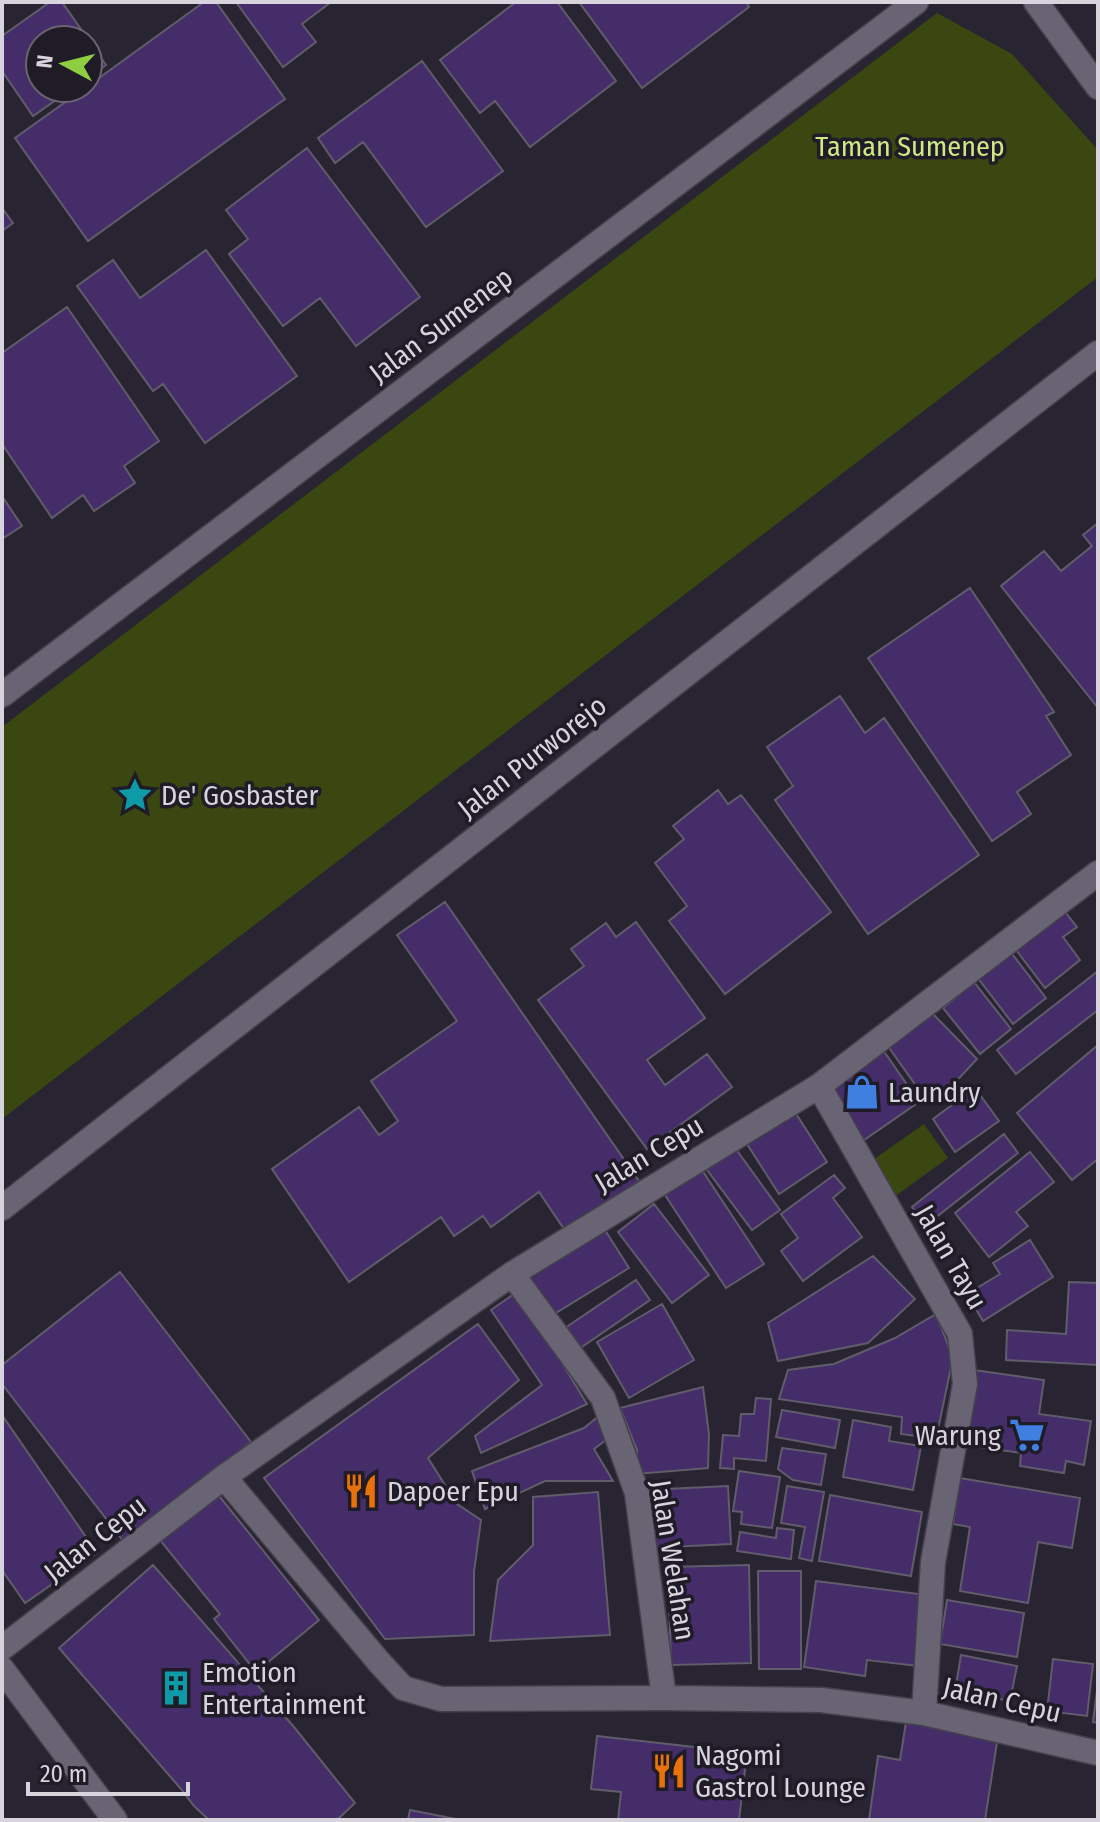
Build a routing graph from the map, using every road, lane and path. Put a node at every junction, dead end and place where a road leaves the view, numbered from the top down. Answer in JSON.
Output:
{"nodes":[{"id":1,"x":916,"y":2,"type":"edge"},
{"id":2,"x":1036,"y":2,"type":"edge"},
{"id":3,"x":1098,"y":87,"type":"edge"},
{"id":4,"x":1098,"y":353,"type":"edge"},
{"id":5,"x":2,"y":695,"type":"edge"},
{"id":6,"x":1098,"y":873,"type":"edge"},
{"id":7,"x":819,"y":1086,"type":"junction"},
{"id":8,"x":2,"y":1208,"type":"edge"},
{"id":9,"x":512,"y":1274,"type":"junction"},
{"id":10,"x":224,"y":1477,"type":"junction"},
{"id":11,"x":2,"y":1648,"type":"edge"},
{"id":12,"x":2,"y":1669,"type":"edge"},
{"id":13,"x":664,"y":1698,"type":"junction"},
{"id":14,"x":924,"y":1713,"type":"junction"},
{"id":15,"x":1098,"y":1753,"type":"edge"},
{"id":16,"x":115,"y":1820,"type":"edge"}],
"edges":[{"from":1,"to":5,"type":"street","name":"Jalan Sumenep"},
{"from":2,"to":3,"type":"street"},
{"from":4,"to":8,"type":"street","name":"Jalan Purworejo"},
{"from":6,"to":7,"type":"street","name":"Jalan Cepu"},
{"from":7,"to":9,"type":"street","name":"Jalan Cepu"},
{"from":7,"to":14,"type":"street","name":"Jalan Tayu"},
{"from":9,"to":10,"type":"street","name":"Jalan Cepu"},
{"from":9,"to":13,"type":"street","name":"Jalan Welahan"},
{"from":10,"to":11,"type":"street","name":"Jalan Cepu"},
{"from":10,"to":13,"type":"street","name":"Jalan Cepu"},
{"from":12,"to":16,"type":"street"},
{"from":13,"to":14,"type":"street","name":"Jalan Cepu"},
{"from":14,"to":15,"type":"street","name":"Jalan Cepu"}]}
